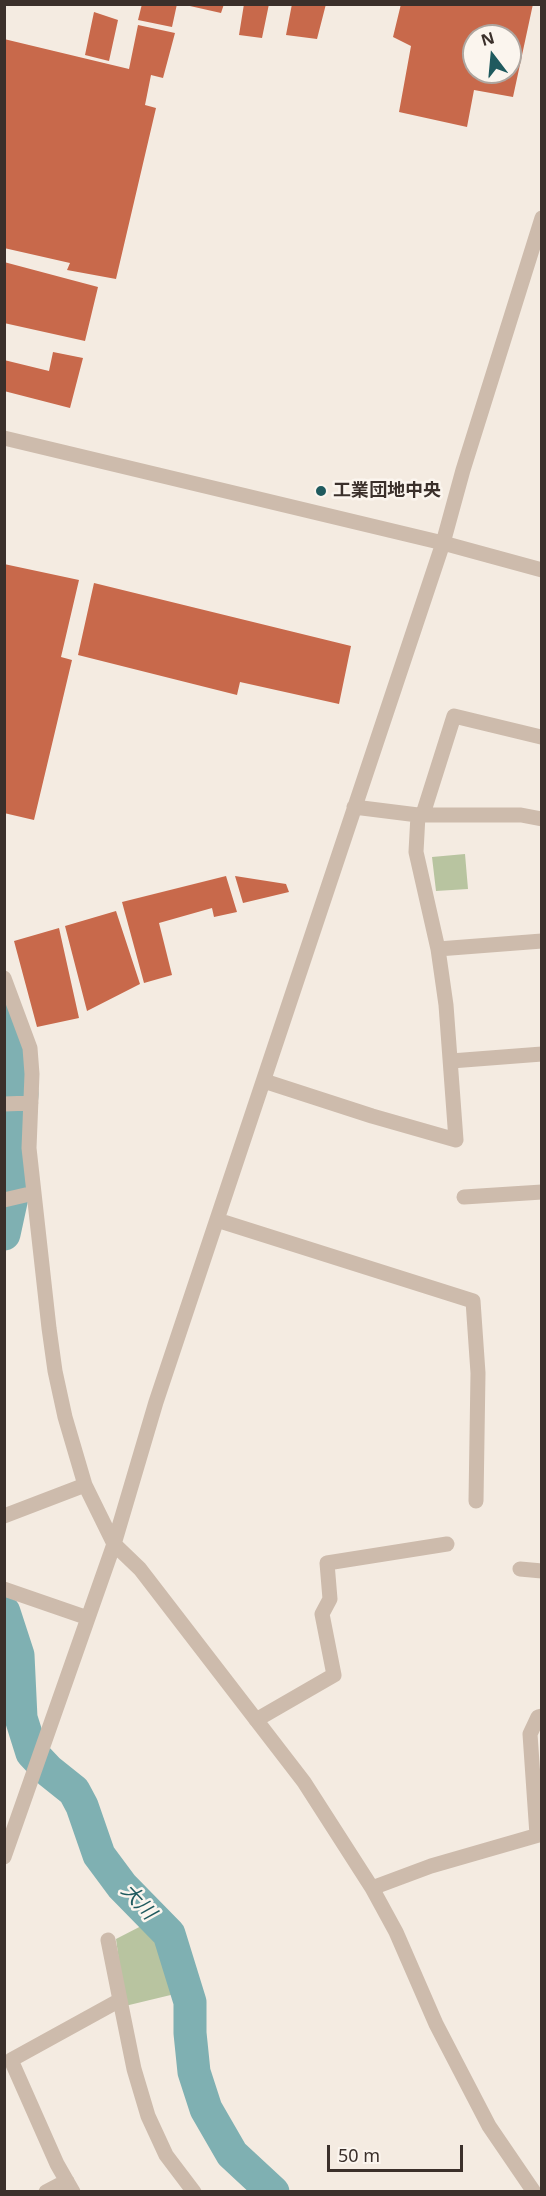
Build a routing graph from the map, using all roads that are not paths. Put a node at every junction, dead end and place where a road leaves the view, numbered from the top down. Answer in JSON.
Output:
{"nodes":[{"id":1,"x":542,"y":218,"type":"edge"},
{"id":2,"x":4,"y":438,"type":"edge"},
{"id":3,"x":443,"y":543,"type":"junction"},
{"id":4,"x":542,"y":570,"type":"edge"},
{"id":5,"x":541,"y":737,"type":"edge"},
{"id":6,"x":354,"y":807,"type":"junction"},
{"id":7,"x":421,"y":814,"type":"junction"},
{"id":8,"x":542,"y":819,"type":"edge"},
{"id":9,"x":542,"y":941,"type":"edge"},
{"id":10,"x":438,"y":949,"type":"junction"},
{"id":11,"x":4,"y":978,"type":"edge"},
{"id":12,"x":542,"y":1054,"type":"edge"},
{"id":13,"x":451,"y":1061,"type":"junction"},
{"id":14,"x":264,"y":1082,"type":"junction"},
{"id":15,"x":31,"y":1103,"type":"junction"},
{"id":16,"x":4,"y":1104,"type":"edge"},
{"id":17,"x":542,"y":1192,"type":"edge"},
{"id":18,"x":28,"y":1194,"type":"junction"},
{"id":19,"x":464,"y":1197,"type":"dead end"},
{"id":20,"x":4,"y":1200,"type":"edge"},
{"id":21,"x":217,"y":1220,"type":"junction"},
{"id":22,"x":85,"y":1485,"type":"junction"},
{"id":23,"x":476,"y":1501,"type":"dead end"},
{"id":24,"x":4,"y":1516,"type":"edge"},
{"id":25,"x":114,"y":1544,"type":"junction"},
{"id":26,"x":447,"y":1544,"type":"dead end"},
{"id":27,"x":520,"y":1569,"type":"dead end"},
{"id":28,"x":542,"y":1571,"type":"edge"},
{"id":29,"x":4,"y":1589,"type":"edge"},
{"id":30,"x":88,"y":1618,"type":"junction"},
{"id":31,"x":542,"y":1716,"type":"edge"},
{"id":32,"x":256,"y":1720,"type":"junction"},
{"id":33,"x":539,"y":1834,"type":"edge"},
{"id":34,"x":4,"y":1857,"type":"edge"},
{"id":35,"x":372,"y":1888,"type":"junction"},
{"id":36,"x":108,"y":1940,"type":"dead end"},
{"id":37,"x":120,"y":2000,"type":"junction"},
{"id":38,"x":70,"y":2186,"type":"edge"},
{"id":39,"x":46,"y":2192,"type":"edge"},
{"id":40,"x":194,"y":2192,"type":"edge"},
{"id":41,"x":534,"y":2192,"type":"edge"}],
"edges":[{"from":1,"to":3,"type":"street"},
{"from":2,"to":3,"type":"street"},
{"from":3,"to":4,"type":"street"},
{"from":3,"to":6,"type":"street"},
{"from":5,"to":7,"type":"street"},
{"from":6,"to":7,"type":"street"},
{"from":6,"to":14,"type":"street"},
{"from":7,"to":8,"type":"street"},
{"from":7,"to":10,"type":"street"},
{"from":9,"to":10,"type":"street"},
{"from":10,"to":13,"type":"street"},
{"from":11,"to":15,"type":"street"},
{"from":12,"to":13,"type":"street"},
{"from":13,"to":14,"type":"street"},
{"from":14,"to":21,"type":"street"},
{"from":15,"to":16,"type":"street"},
{"from":15,"to":18,"type":"street"},
{"from":17,"to":19,"type":"street"},
{"from":18,"to":20,"type":"street"},
{"from":18,"to":22,"type":"street"},
{"from":21,"to":23,"type":"street"},
{"from":21,"to":25,"type":"street"},
{"from":22,"to":24,"type":"street"},
{"from":22,"to":25,"type":"street"},
{"from":25,"to":30,"type":"street"},
{"from":25,"to":32,"type":"street"},
{"from":26,"to":32,"type":"street"},
{"from":27,"to":28,"type":"street"},
{"from":29,"to":30,"type":"street"},
{"from":30,"to":34,"type":"street"},
{"from":31,"to":33,"type":"street"},
{"from":32,"to":35,"type":"street"},
{"from":33,"to":35,"type":"street"},
{"from":35,"to":41,"type":"street"},
{"from":36,"to":37,"type":"street"},
{"from":37,"to":38,"type":"street"},
{"from":37,"to":40,"type":"street"},
{"from":38,"to":39,"type":"street"}]}
